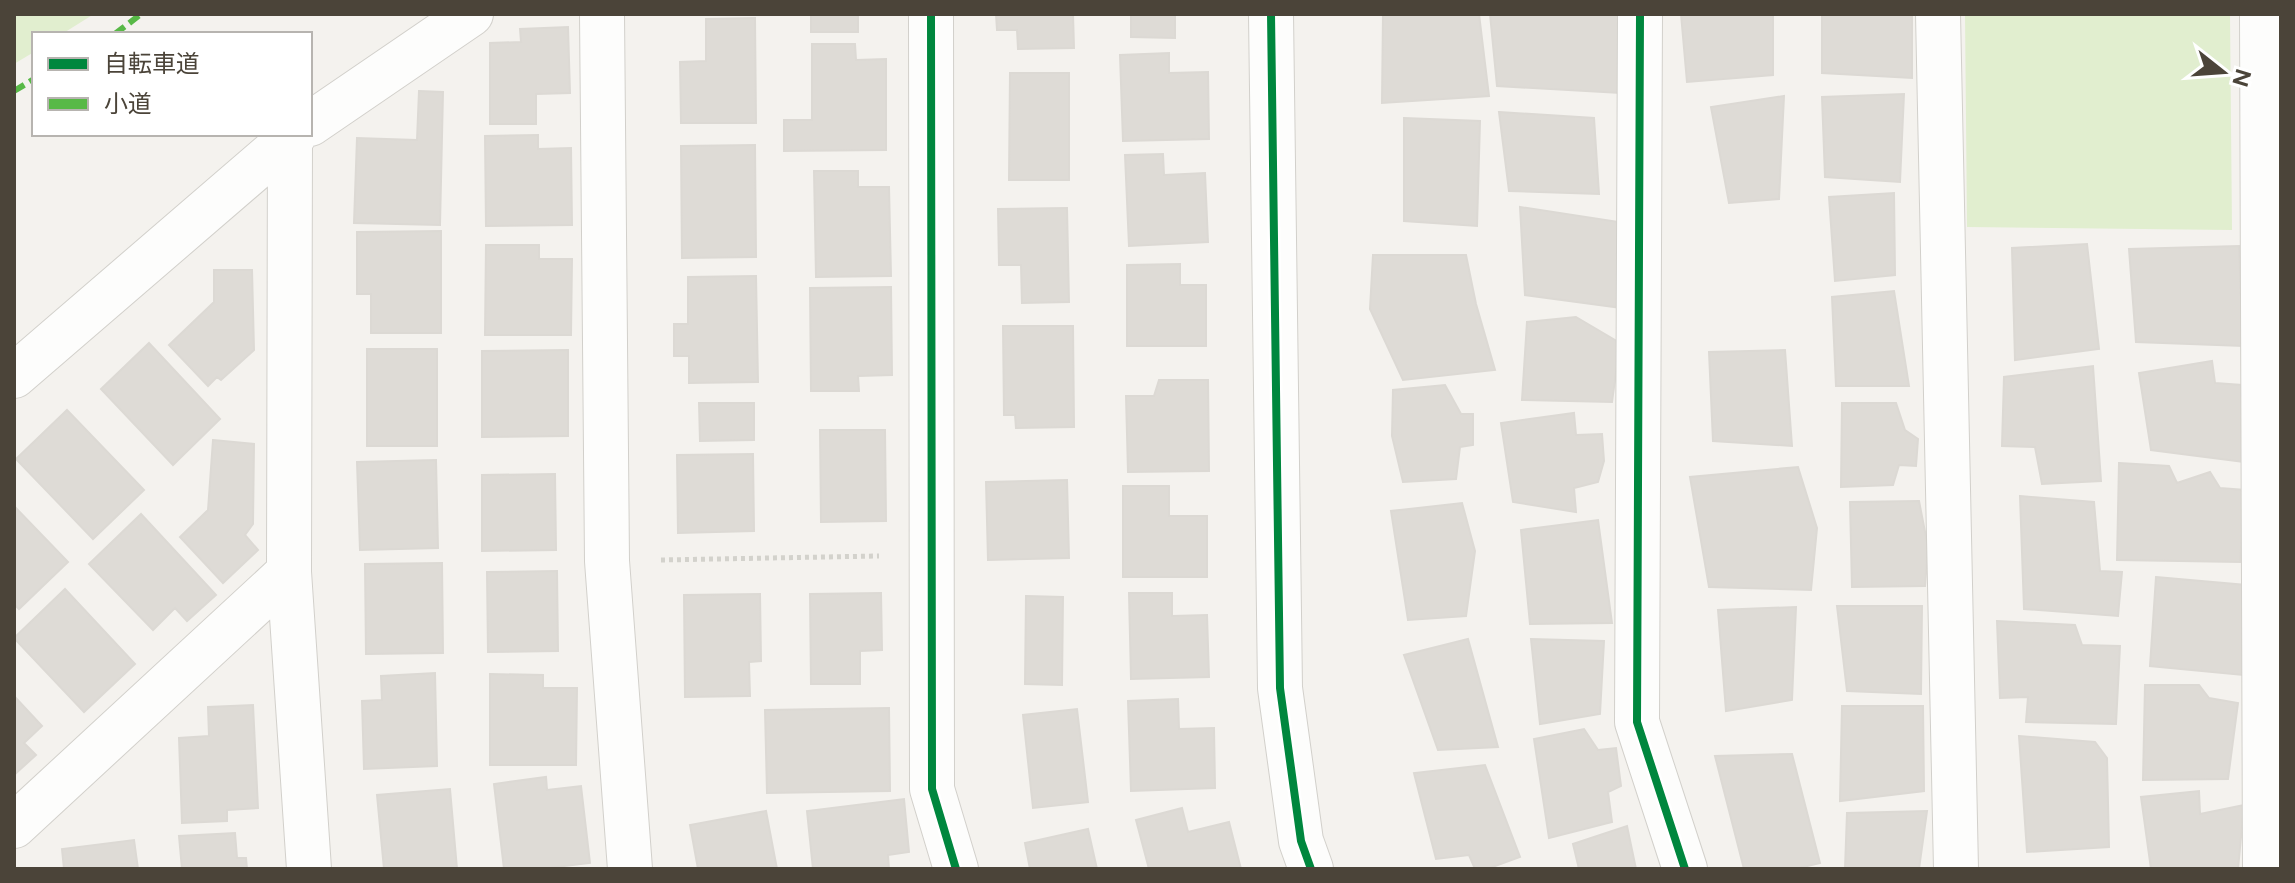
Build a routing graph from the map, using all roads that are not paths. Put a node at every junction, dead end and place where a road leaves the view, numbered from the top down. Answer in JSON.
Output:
{"nodes":[{"id":1,"x":471,"y":14,"type":"edge"},
{"id":2,"x":602,"y":14,"type":"edge"},
{"id":3,"x":931,"y":14,"type":"edge"},
{"id":4,"x":1271,"y":14,"type":"edge"},
{"id":5,"x":1640,"y":14,"type":"edge"},
{"id":6,"x":1938,"y":14,"type":"edge"},
{"id":7,"x":2262,"y":14,"type":"edge"},
{"id":8,"x":312,"y":122,"type":"edge"},
{"id":9,"x":293,"y":136,"type":"edge"},
{"id":10,"x":298,"y":136,"type":"edge"},
{"id":11,"x":14,"y":376,"type":"edge"},
{"id":12,"x":289,"y":572,"type":"junction"},
{"id":13,"x":14,"y":826,"type":"edge"},
{"id":14,"x":309,"y":869,"type":"edge"},
{"id":15,"x":630,"y":869,"type":"edge"},
{"id":16,"x":956,"y":869,"type":"edge"},
{"id":17,"x":1311,"y":869,"type":"edge"},
{"id":18,"x":1685,"y":869,"type":"edge"},
{"id":19,"x":1956,"y":869,"type":"edge"},
{"id":20,"x":2265,"y":869,"type":"edge"}],
"edges":[{"from":1,"to":8,"type":"street"},
{"from":2,"to":15,"type":"street"},
{"from":3,"to":16,"type":"street"},
{"from":4,"to":17,"type":"street"},
{"from":5,"to":18,"type":"street"},
{"from":6,"to":19,"type":"street"},
{"from":7,"to":20,"type":"street"},
{"from":9,"to":11,"type":"street"},
{"from":10,"to":12,"type":"street"},
{"from":12,"to":13,"type":"street"},
{"from":12,"to":14,"type":"street"}]}
